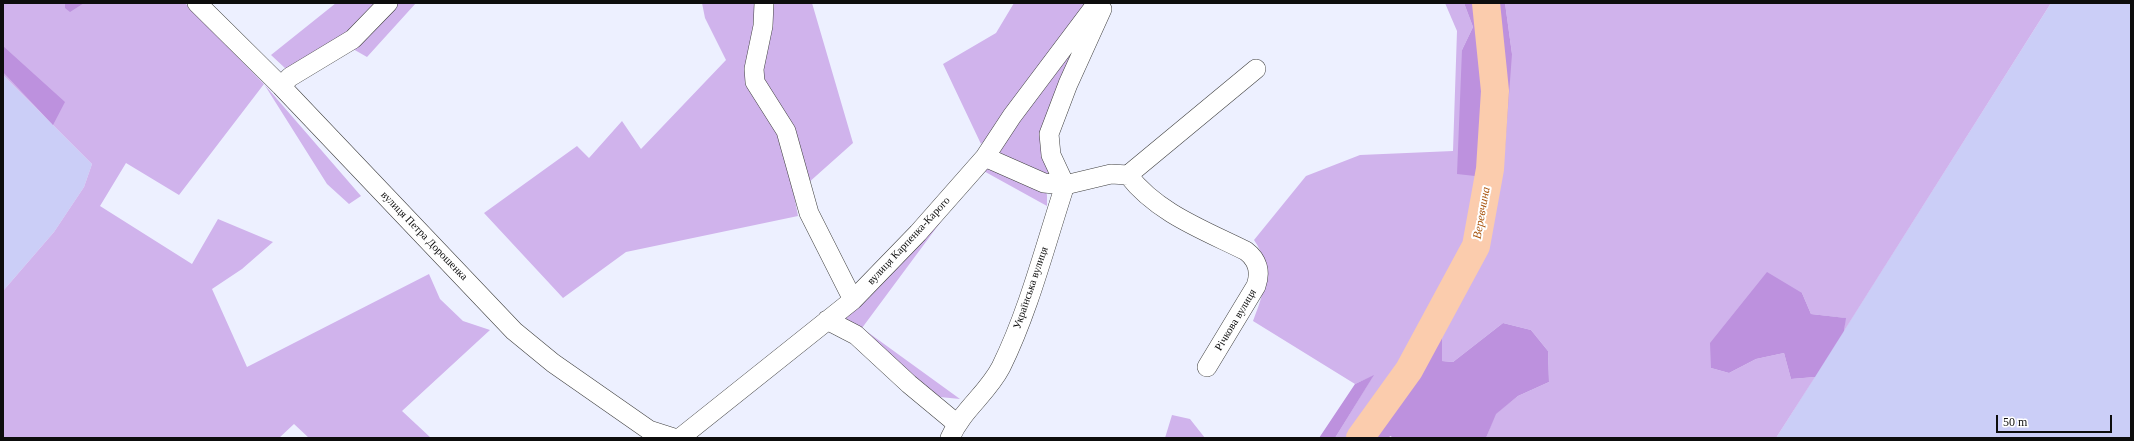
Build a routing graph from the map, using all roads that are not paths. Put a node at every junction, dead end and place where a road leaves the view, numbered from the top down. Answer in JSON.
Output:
{"nodes":[{"id":1,"x":197,"y":3,"type":"edge"},
{"id":2,"x":388,"y":3,"type":"edge"},
{"id":3,"x":764,"y":3,"type":"edge"},
{"id":4,"x":1097,"y":3,"type":"edge"},
{"id":5,"x":1104,"y":3,"type":"edge"},
{"id":6,"x":1256,"y":69,"type":"dead end"},
{"id":7,"x":281,"y":86,"type":"junction"},
{"id":8,"x":985,"y":157,"type":"junction"},
{"id":9,"x":1128,"y":175,"type":"junction"},
{"id":10,"x":1065,"y":185,"type":"junction"},
{"id":11,"x":853,"y":300,"type":"junction"},
{"id":12,"x":827,"y":320,"type":"junction"},
{"id":13,"x":1207,"y":367,"type":"dead end"},
{"id":14,"x":953,"y":431,"type":"edge"},
{"id":15,"x":674,"y":438,"type":"edge"},
{"id":16,"x":680,"y":438,"type":"edge"}],
"edges":[{"from":1,"to":7,"type":"street","name":"вулиця Петра Дорошенка"},
{"from":2,"to":7,"type":"street"},
{"from":3,"to":11,"type":"street"},
{"from":4,"to":8,"type":"street","name":"вулиця Карпенка-Карого"},
{"from":5,"to":10,"type":"street"},
{"from":6,"to":9,"type":"street"},
{"from":7,"to":15,"type":"street","name":"вулиця Петра Дорошенка"},
{"from":8,"to":10,"type":"street"},
{"from":8,"to":11,"type":"street","name":"вулиця Карпенка-Карого"},
{"from":9,"to":10,"type":"street"},
{"from":9,"to":13,"type":"street","name":"Річкова вулиця"},
{"from":10,"to":14,"type":"street","name":"Українська вулиця"},
{"from":11,"to":12,"type":"street","name":"вулиця Карпенка-Карого"},
{"from":12,"to":14,"type":"street"},
{"from":12,"to":16,"type":"street","name":"вулиця Карпенка-Карого"}]}
